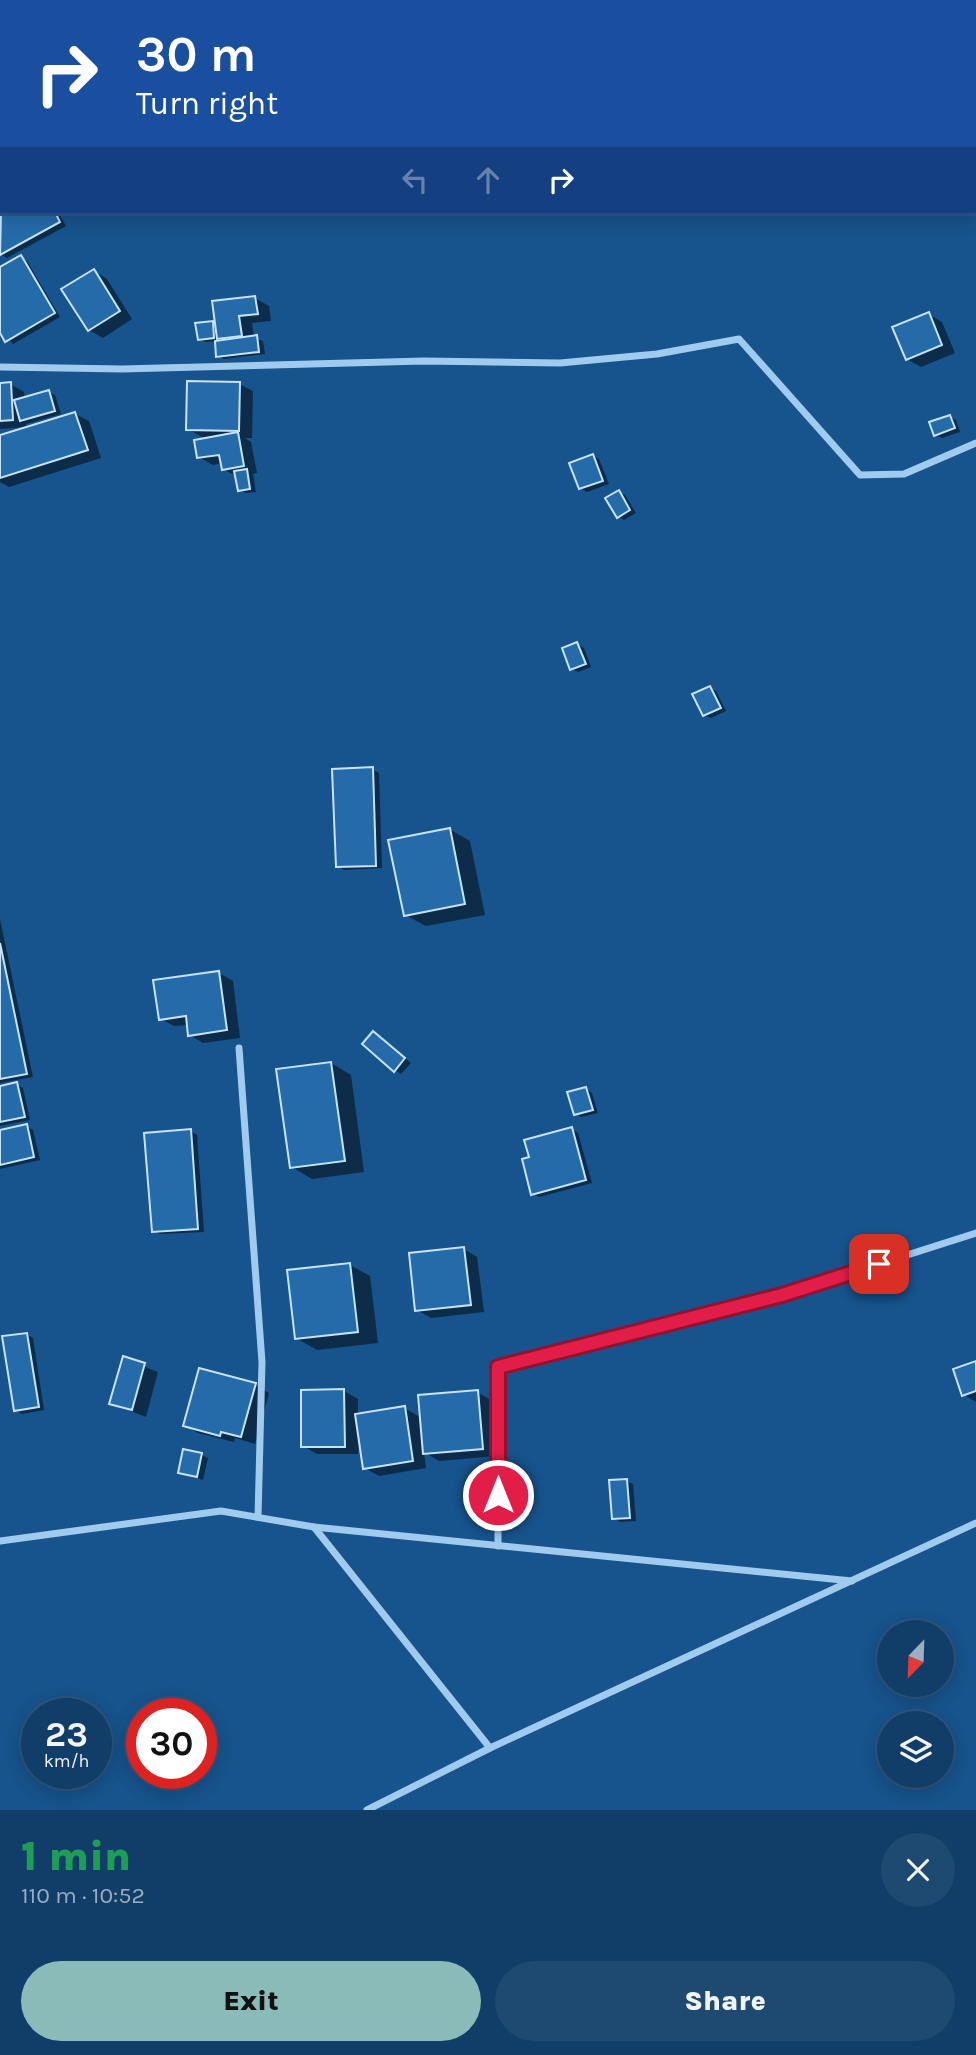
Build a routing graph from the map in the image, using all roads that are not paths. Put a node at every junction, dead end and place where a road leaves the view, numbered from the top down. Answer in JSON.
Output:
{"nodes":[{"id":1,"x":0,"y":366,"type":"edge"},
{"id":2,"x":976,"y":443,"type":"edge"},
{"id":3,"x":239,"y":1048,"type":"dead end"},
{"id":4,"x":976,"y":1233,"type":"edge"},
{"id":5,"x":258,"y":1517,"type":"junction"},
{"id":6,"x":976,"y":1523,"type":"edge"},
{"id":7,"x":314,"y":1527,"type":"junction"},
{"id":8,"x":0,"y":1541,"type":"edge"},
{"id":9,"x":498,"y":1546,"type":"junction"},
{"id":10,"x":852,"y":1581,"type":"junction"},
{"id":11,"x":490,"y":1748,"type":"junction"},
{"id":12,"x":368,"y":1810,"type":"edge"}],
"edges":[{"from":1,"to":2,"type":"street"},
{"from":3,"to":5,"type":"street"},
{"from":4,"to":9,"type":"street"},
{"from":5,"to":7,"type":"street"},
{"from":5,"to":8,"type":"street"},
{"from":6,"to":10,"type":"street"},
{"from":7,"to":9,"type":"street"},
{"from":7,"to":11,"type":"street"},
{"from":9,"to":10,"type":"street"},
{"from":10,"to":11,"type":"street"},
{"from":11,"to":12,"type":"street"}]}
